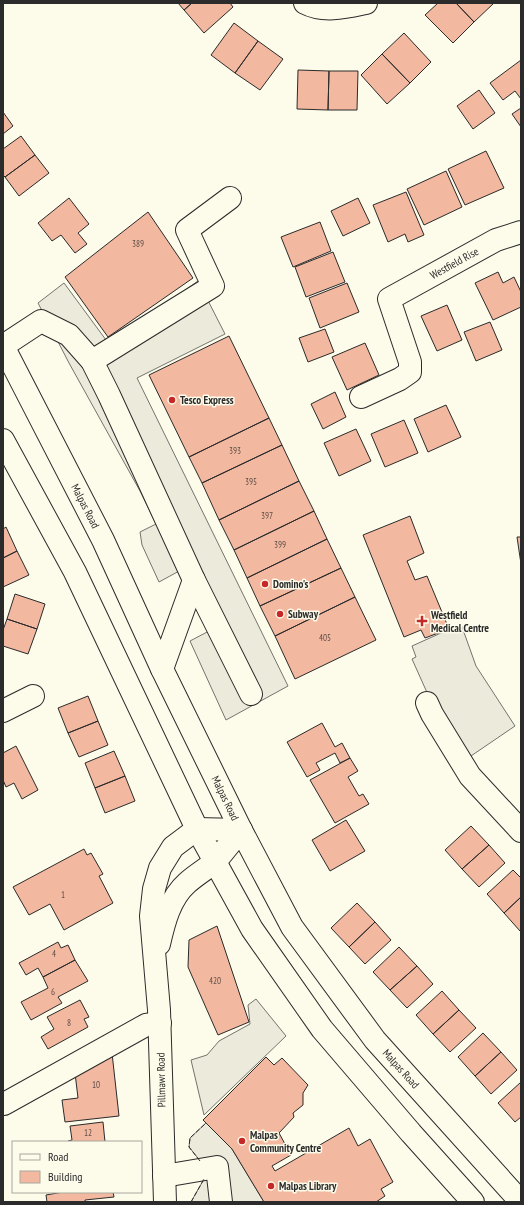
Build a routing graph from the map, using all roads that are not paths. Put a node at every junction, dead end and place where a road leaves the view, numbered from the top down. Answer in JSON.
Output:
{"nodes":[{"id":1,"x":305,"y":3,"type":"edge"},
{"id":2,"x":366,"y":3,"type":"edge"},
{"id":3,"x":230,"y":198,"type":"dead end"},
{"id":4,"x":521,"y":232,"type":"edge"},
{"id":5,"x":3,"y":346,"type":"edge"},
{"id":6,"x":92,"y":361,"type":"junction"},
{"id":7,"x":360,"y":397,"type":"dead end"},
{"id":8,"x":3,"y":440,"type":"edge"},
{"id":9,"x":194,"y":580,"type":"junction"},
{"id":10,"x":162,"y":668,"type":"junction"},
{"id":11,"x":251,"y":694,"type":"dead end"},
{"id":12,"x":33,"y":696,"type":"dead end"},
{"id":13,"x":427,"y":703,"type":"dead end"},
{"id":14,"x":3,"y":711,"type":"edge"},
{"id":15,"x":197,"y":830,"type":"junction"},
{"id":16,"x":241,"y":830,"type":"junction"},
{"id":17,"x":521,"y":831,"type":"edge"},
{"id":18,"x":215,"y":862,"type":"junction"},
{"id":19,"x":155,"y":958,"type":"junction"},
{"id":20,"x":160,"y":1023,"type":"junction"},
{"id":21,"x":4,"y":1104,"type":"dead end"},
{"id":22,"x":164,"y":1176,"type":"junction"},
{"id":23,"x":165,"y":1202,"type":"edge"},
{"id":24,"x":221,"y":1202,"type":"edge"},
{"id":25,"x":473,"y":1202,"type":"edge"},
{"id":26,"x":521,"y":1202,"type":"edge"}],
"edges":[{"from":1,"to":2,"type":"main road"},
{"from":3,"to":6,"type":"main road"},
{"from":4,"to":7,"type":"main road","name":"Westfield Rise"},
{"from":5,"to":6,"type":"main road"},
{"from":5,"to":10,"type":"main road","name":"Malpas Road"},
{"from":6,"to":9,"type":"main road"},
{"from":8,"to":15,"type":"main road"},
{"from":9,"to":10,"type":"main road"},
{"from":9,"to":11,"type":"main road"},
{"from":10,"to":16,"type":"main road","name":"Malpas Road"},
{"from":12,"to":14,"type":"main road"},
{"from":13,"to":17,"type":"main road"},
{"from":15,"to":16,"type":"main road"},
{"from":15,"to":18,"type":"main road"},
{"from":15,"to":19,"type":"main road","name":"Pillmawr Road"},
{"from":16,"to":18,"type":"main road","name":"Pillmawr Road"},
{"from":16,"to":26,"type":"main road","name":"Malpas Road"},
{"from":18,"to":19,"type":"main road","name":"Pillmawr Road"},
{"from":18,"to":25,"type":"main road"},
{"from":19,"to":20,"type":"main road","name":"Pillmawr Road"},
{"from":20,"to":21,"type":"main road"},
{"from":20,"to":22,"type":"main road","name":"Pillmawr Road"},
{"from":22,"to":23,"type":"main road","name":"Pillmawr Road"},
{"from":22,"to":24,"type":"main road"}]}
